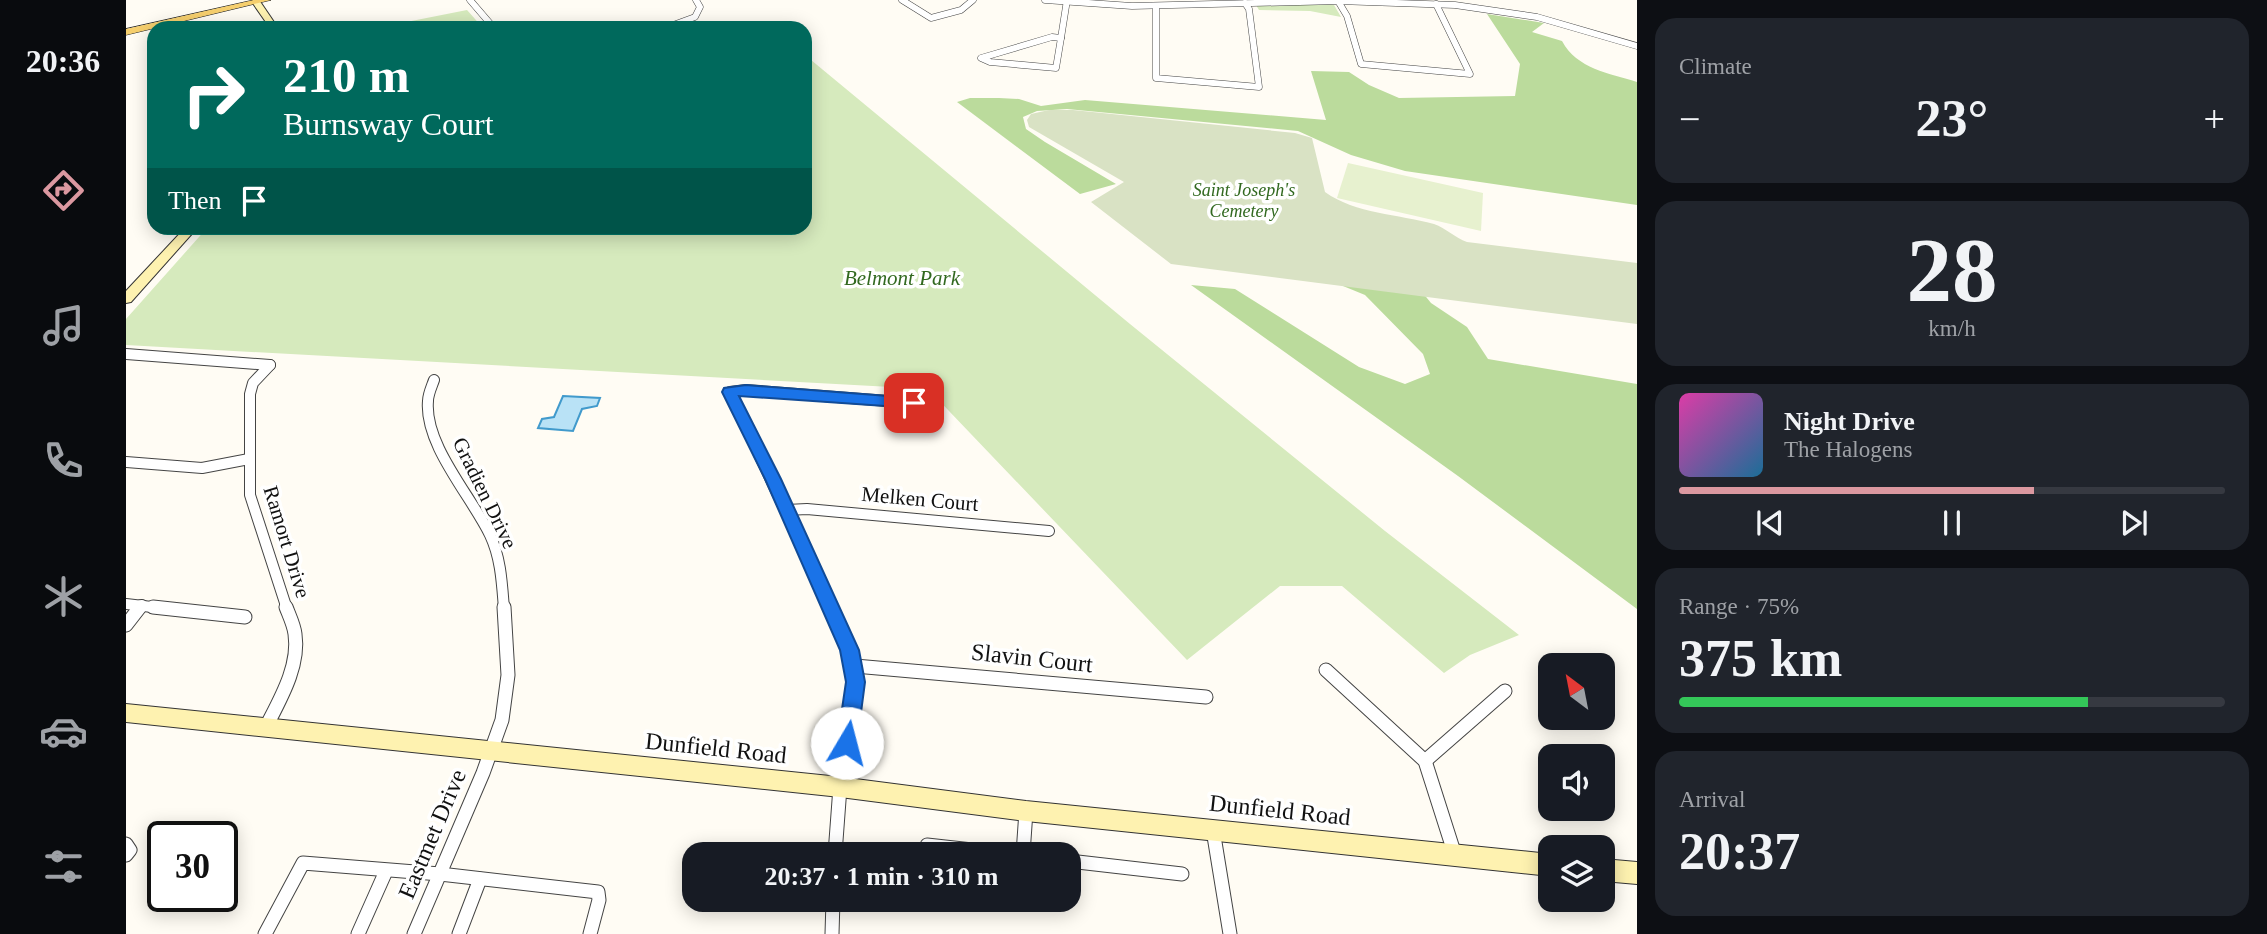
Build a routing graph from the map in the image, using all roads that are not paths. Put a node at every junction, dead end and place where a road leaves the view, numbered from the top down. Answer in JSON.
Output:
{"nodes":[{"id":1,"x":470,"y":0,"type":"edge"},
{"id":2,"x":696,"y":0,"type":"edge"},
{"id":3,"x":902,"y":0,"type":"edge"},
{"id":4,"x":973,"y":0,"type":"edge"},
{"id":5,"x":1045,"y":0,"type":"edge"},
{"id":6,"x":261,"y":1,"type":"edge"},
{"id":7,"x":1067,"y":1,"type":"edge"},
{"id":8,"x":1338,"y":1,"type":"edge"},
{"id":9,"x":1245,"y":4,"type":"junction"},
{"id":10,"x":1436,"y":4,"type":"junction"},
{"id":11,"x":1156,"y":6,"type":"junction"},
{"id":12,"x":174,"y":21,"type":"edge"},
{"id":13,"x":271,"y":21,"type":"edge"},
{"id":14,"x":488,"y":21,"type":"edge"},
{"id":15,"x":684,"y":21,"type":"edge"},
{"id":16,"x":147,"y":27,"type":"edge"},
{"id":17,"x":126,"y":32,"type":"edge"},
{"id":18,"x":1061,"y":38,"type":"junction"},
{"id":19,"x":1637,"y":46,"type":"edge"},
{"id":20,"x":185,"y":235,"type":"edge"},
{"id":21,"x":126,"y":299,"type":"edge"},
{"id":22,"x":126,"y":354,"type":"edge"},
{"id":23,"x":434,"y":380,"type":"dead end"},
{"id":24,"x":914,"y":403,"type":"dead end"},
{"id":25,"x":249,"y":459,"type":"junction"},
{"id":26,"x":126,"y":462,"type":"edge"},
{"id":27,"x":787,"y":510,"type":"junction"},
{"id":28,"x":1049,"y":531,"type":"dead end"},
{"id":29,"x":126,"y":604,"type":"edge"},
{"id":30,"x":142,"y":605,"type":"junction"},
{"id":31,"x":245,"y":617,"type":"dead end"},
{"id":32,"x":126,"y":625,"type":"edge"},
{"id":33,"x":855,"y":666,"type":"junction"},
{"id":34,"x":1326,"y":670,"type":"dead end"},
{"id":35,"x":1505,"y":691,"type":"dead end"},
{"id":36,"x":1206,"y":697,"type":"dead end"},
{"id":37,"x":126,"y":713,"type":"edge"},
{"id":38,"x":265,"y":729,"type":"junction"},
{"id":39,"x":492,"y":751,"type":"junction"},
{"id":40,"x":1425,"y":761,"type":"junction"},
{"id":41,"x":839,"y":787,"type":"junction"},
{"id":42,"x":1026,"y":811,"type":"junction"},
{"id":43,"x":1213,"y":828,"type":"junction"},
{"id":44,"x":836,"y":842,"type":"edge"},
{"id":45,"x":1024,"y":842,"type":"edge"},
{"id":46,"x":126,"y":844,"type":"edge"},
{"id":47,"x":126,"y":855,"type":"edge"},
{"id":48,"x":1455,"y":855,"type":"junction"},
{"id":49,"x":1081,"y":862,"type":"edge"},
{"id":50,"x":1538,"y":864,"type":"edge"},
{"id":51,"x":386,"y":871,"type":"junction"},
{"id":52,"x":1615,"y":871,"type":"edge"},
{"id":53,"x":1637,"y":873,"type":"edge"},
{"id":54,"x":440,"y":874,"type":"junction"},
{"id":55,"x":1182,"y":874,"type":"dead end"},
{"id":56,"x":480,"y":879,"type":"junction"},
{"id":57,"x":833,"y":912,"type":"edge"},
{"id":58,"x":265,"y":934,"type":"edge"},
{"id":59,"x":358,"y":934,"type":"edge"},
{"id":60,"x":414,"y":934,"type":"edge"},
{"id":61,"x":459,"y":934,"type":"edge"},
{"id":62,"x":590,"y":934,"type":"edge"},
{"id":63,"x":832,"y":934,"type":"edge"},
{"id":64,"x":1230,"y":934,"type":"edge"}],
"edges":[{"from":1,"to":14,"type":"street"},
{"from":2,"to":15,"type":"street"},
{"from":3,"to":4,"type":"street"},
{"from":5,"to":7,"type":"street"},
{"from":6,"to":12,"type":"main road"},
{"from":6,"to":13,"type":"street"},
{"from":7,"to":11,"type":"street"},
{"from":7,"to":18,"type":"street"},
{"from":8,"to":9,"type":"street"},
{"from":8,"to":10,"type":"street"},
{"from":8,"to":10,"type":"street"},
{"from":9,"to":11,"type":"street"},
{"from":9,"to":11,"type":"street"},
{"from":10,"to":19,"type":"street"},
{"from":16,"to":17,"type":"main road"},
{"from":18,"to":18,"type":"street"},
{"from":20,"to":21,"type":"street"},
{"from":22,"to":25,"type":"street","name":"Ramort Drive"},
{"from":23,"to":39,"type":"street","name":"Gradien Drive"},
{"from":24,"to":27,"type":"street"},
{"from":25,"to":26,"type":"street"},
{"from":25,"to":38,"type":"street","name":"Ramort Drive"},
{"from":27,"to":28,"type":"street","name":"Melken Court"},
{"from":27,"to":33,"type":"street"},
{"from":29,"to":30,"type":"street"},
{"from":30,"to":31,"type":"street"},
{"from":30,"to":32,"type":"street"},
{"from":33,"to":36,"type":"street","name":"Slavin Court"},
{"from":33,"to":41,"type":"street"},
{"from":34,"to":40,"type":"street"},
{"from":35,"to":40,"type":"street"},
{"from":37,"to":38,"type":"street","name":"Dunfield Road"},
{"from":38,"to":39,"type":"street","name":"Dunfield Road"},
{"from":39,"to":41,"type":"street","name":"Dunfield Road"},
{"from":39,"to":54,"type":"street","name":"Eastmet Drive"},
{"from":40,"to":48,"type":"street"},
{"from":41,"to":42,"type":"street","name":"Dunfield Road"},
{"from":41,"to":44,"type":"street"},
{"from":42,"to":43,"type":"street","name":"Dunfield Road"},
{"from":42,"to":45,"type":"street"},
{"from":43,"to":48,"type":"street","name":"Dunfield Road"},
{"from":43,"to":64,"type":"street"},
{"from":46,"to":47,"type":"street"},
{"from":48,"to":50,"type":"street","name":"Dunfield Road"},
{"from":49,"to":55,"type":"street"},
{"from":51,"to":54,"type":"street"},
{"from":51,"to":58,"type":"street"},
{"from":51,"to":59,"type":"street"},
{"from":52,"to":53,"type":"street"},
{"from":54,"to":56,"type":"street"},
{"from":54,"to":60,"type":"street","name":"Eastmet Drive"},
{"from":56,"to":61,"type":"street"},
{"from":56,"to":62,"type":"street"},
{"from":57,"to":63,"type":"street"}]}
